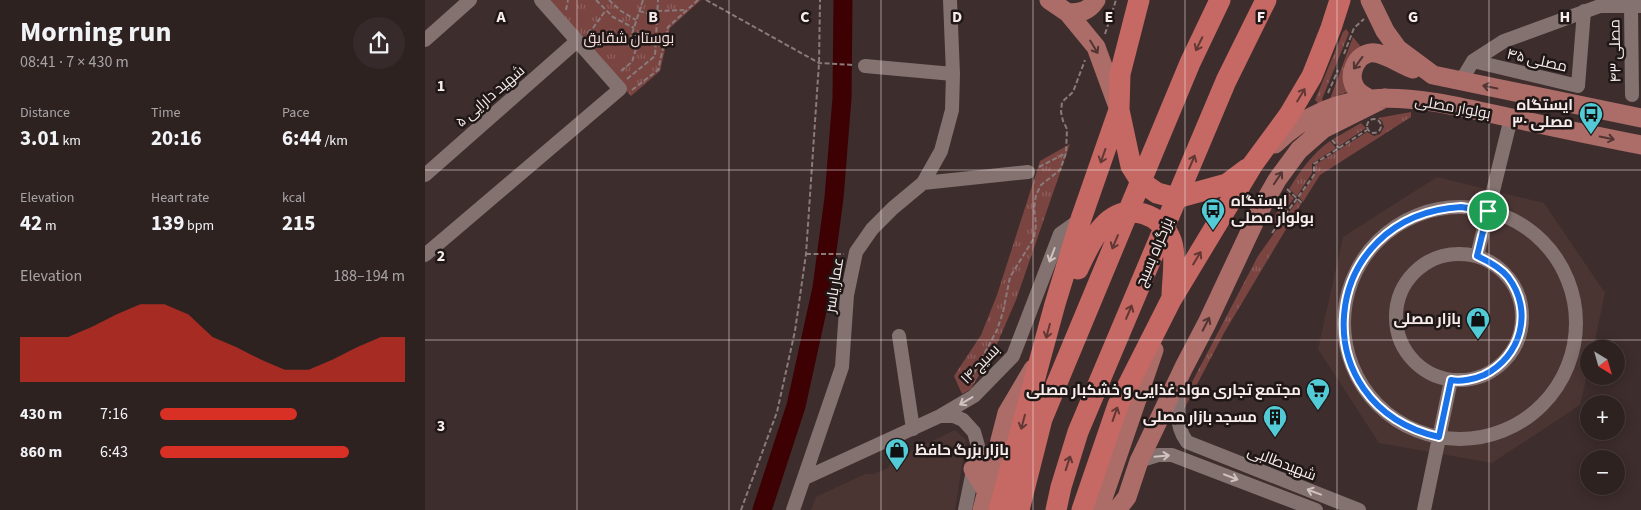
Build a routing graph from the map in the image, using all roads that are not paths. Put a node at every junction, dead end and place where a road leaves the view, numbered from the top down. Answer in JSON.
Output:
{"nodes":[{"id":1,"x":470,"y":0,"type":"edge"},
{"id":2,"x":541,"y":0,"type":"edge"},
{"id":3,"x":950,"y":0,"type":"edge"},
{"id":4,"x":1049,"y":0,"type":"edge"},
{"id":5,"x":1096,"y":0,"type":"edge"},
{"id":6,"x":1139,"y":0,"type":"edge"},
{"id":7,"x":1220,"y":0,"type":"edge"},
{"id":8,"x":1266,"y":0,"type":"edge"},
{"id":9,"x":1340,"y":0,"type":"edge"},
{"id":10,"x":1370,"y":0,"type":"edge"},
{"id":11,"x":1636,"y":6,"type":"edge"},
{"id":12,"x":1585,"y":12,"type":"junction"},
{"id":13,"x":1068,"y":14,"type":"junction"},
{"id":14,"x":425,"y":40,"type":"edge"},
{"id":15,"x":577,"y":41,"type":"junction"},
{"id":16,"x":1473,"y":61,"type":"junction"},
{"id":17,"x":865,"y":66,"type":"dead end"},
{"id":18,"x":953,"y":74,"type":"junction"},
{"id":19,"x":1433,"y":75,"type":"junction"},
{"id":20,"x":1461,"y":81,"type":"junction"},
{"id":21,"x":1632,"y":96,"type":"dead end"},
{"id":22,"x":1378,"y":98,"type":"junction"},
{"id":23,"x":1119,"y":110,"type":"junction"},
{"id":24,"x":1511,"y":118,"type":"junction"},
{"id":25,"x":1641,"y":118,"type":"edge"},
{"id":26,"x":1641,"y":145,"type":"edge"},
{"id":27,"x":1253,"y":164,"type":"junction"},
{"id":28,"x":1028,"y":172,"type":"road end"},
{"id":29,"x":425,"y":175,"type":"edge"},
{"id":30,"x":923,"y":183,"type":"junction"},
{"id":31,"x":1488,"y":211,"type":"junction"},
{"id":32,"x":1081,"y":219,"type":"junction"},
{"id":33,"x":425,"y":256,"type":"edge"},
{"id":34,"x":1477,"y":256,"type":"junction"},
{"id":35,"x":1171,"y":300,"type":"junction"},
{"id":36,"x":1055,"y":304,"type":"junction"},
{"id":37,"x":899,"y":336,"type":"dead end"},
{"id":38,"x":1041,"y":358,"type":"junction"},
{"id":39,"x":1184,"y":367,"type":"junction"},
{"id":40,"x":1451,"y":380,"type":"junction"},
{"id":41,"x":940,"y":416,"type":"junction"},
{"id":42,"x":913,"y":429,"type":"junction"},
{"id":43,"x":1439,"y":437,"type":"junction"},
{"id":44,"x":1193,"y":446,"type":"junction"},
{"id":45,"x":996,"y":454,"type":"junction"},
{"id":46,"x":1185,"y":459,"type":"junction"},
{"id":47,"x":1139,"y":461,"type":"junction"},
{"id":48,"x":973,"y":470,"type":"junction"},
{"id":49,"x":805,"y":478,"type":"junction"},
{"id":50,"x":985,"y":501,"type":"edge"},
{"id":51,"x":1122,"y":506,"type":"edge"},
{"id":52,"x":1308,"y":508,"type":"edge"},
{"id":53,"x":793,"y":510,"type":"edge"},
{"id":54,"x":965,"y":510,"type":"edge"},
{"id":55,"x":999,"y":510,"type":"edge"},
{"id":56,"x":1019,"y":510,"type":"edge"},
{"id":57,"x":1056,"y":510,"type":"edge"},
{"id":58,"x":1082,"y":510,"type":"edge"},
{"id":59,"x":1099,"y":510,"type":"edge"},
{"id":60,"x":1359,"y":510,"type":"edge"},
{"id":61,"x":1424,"y":510,"type":"edge"}],
"edges":[{"from":1,"to":14,"type":"street"},
{"from":2,"to":15,"type":"street"},
{"from":3,"to":18,"type":"street","name":"عمار یاسر"},
{"from":4,"to":13,"type":"main road"},
{"from":5,"to":13,"type":"main road"},
{"from":6,"to":23,"type":"highway"},
{"from":7,"to":56,"type":"highway","one_way":true},
{"from":57,"to":8,"type":"highway","name":"بزرگراه بسیج","one_way":true},
{"from":27,"to":9,"type":"highway","one_way":true},
{"from":10,"to":19,"type":"main road","name":"بولوار مصلی"},
{"from":11,"to":12,"type":"street"},
{"from":11,"to":21,"type":"street","name":"مصلی ۴۳"},
{"from":12,"to":16,"type":"street"},
{"from":12,"to":16,"type":"street","name":"مصلی ۴۵"},
{"from":13,"to":23,"type":"main road","one_way":true},
{"from":15,"to":29,"type":"street","name":"شهید دارایی ۵"},
{"from":15,"to":33,"type":"street"},
{"from":16,"to":20,"type":"street"},
{"from":17,"to":18,"type":"street"},
{"from":18,"to":30,"type":"street","name":"عمار یاسر"},
{"from":19,"to":20,"type":"main road","name":"بولوار مصلی"},
{"from":19,"to":22,"type":"main road","one_way":true},
{"from":25,"to":20,"type":"main road","name":"بولوار مصلی","one_way":true},
{"from":22,"to":24,"type":"main road","name":"بولوار مصلی"},
{"from":22,"to":27,"type":"main road","name":"بولوار مصلی"},
{"from":39,"to":22,"type":"main road","one_way":true},
{"from":23,"to":27,"type":"highway"},
{"from":23,"to":32,"type":"highway","one_way":true},
{"from":24,"to":26,"type":"main road","name":"بولوار مصلی","one_way":true},
{"from":24,"to":31,"type":"street"},
{"from":35,"to":27,"type":"highway","one_way":true},
{"from":28,"to":30,"type":"street"},
{"from":30,"to":49,"type":"street","name":"عمار یاسر"},
{"from":31,"to":34,"type":"street"},
{"from":31,"to":43,"type":"street"},
{"from":31,"to":43,"type":"street"},
{"from":32,"to":36,"type":"highway"},
{"from":32,"to":41,"type":"street","name":"بسیج ۱۴","one_way":true},
{"from":34,"to":40,"type":"street"},
{"from":34,"to":40,"type":"street"},
{"from":35,"to":36,"type":"highway"},
{"from":58,"to":35,"type":"highway","one_way":true},
{"from":35,"to":59,"type":"main road"},
{"from":36,"to":38,"type":"highway","one_way":true},
{"from":37,"to":42,"type":"street"},
{"from":38,"to":45,"type":"main road"},
{"from":38,"to":55,"type":"highway","one_way":true},
{"from":39,"to":44,"type":"street"},
{"from":39,"to":47,"type":"main road"},
{"from":40,"to":43,"type":"street"},
{"from":41,"to":42,"type":"street","name":"بسیج ۱۴"},
{"from":41,"to":48,"type":"street"},
{"from":42,"to":49,"type":"street","name":"بسیج ۱۴"},
{"from":43,"to":61,"type":"street"},
{"from":44,"to":46,"type":"street"},
{"from":60,"to":44,"type":"street","name":"شهیدطالبی","one_way":true},
{"from":45,"to":48,"type":"main road"},
{"from":45,"to":50,"type":"main road"},
{"from":47,"to":46,"type":"street","name":"شهیدطالبی","one_way":true},
{"from":46,"to":52,"type":"street","name":"شهیدطالبی","one_way":true},
{"from":47,"to":51,"type":"main road"},
{"from":48,"to":50,"type":"main road"},
{"from":48,"to":54,"type":"street"},
{"from":49,"to":53,"type":"street","name":"عمار یاسر"}]}
